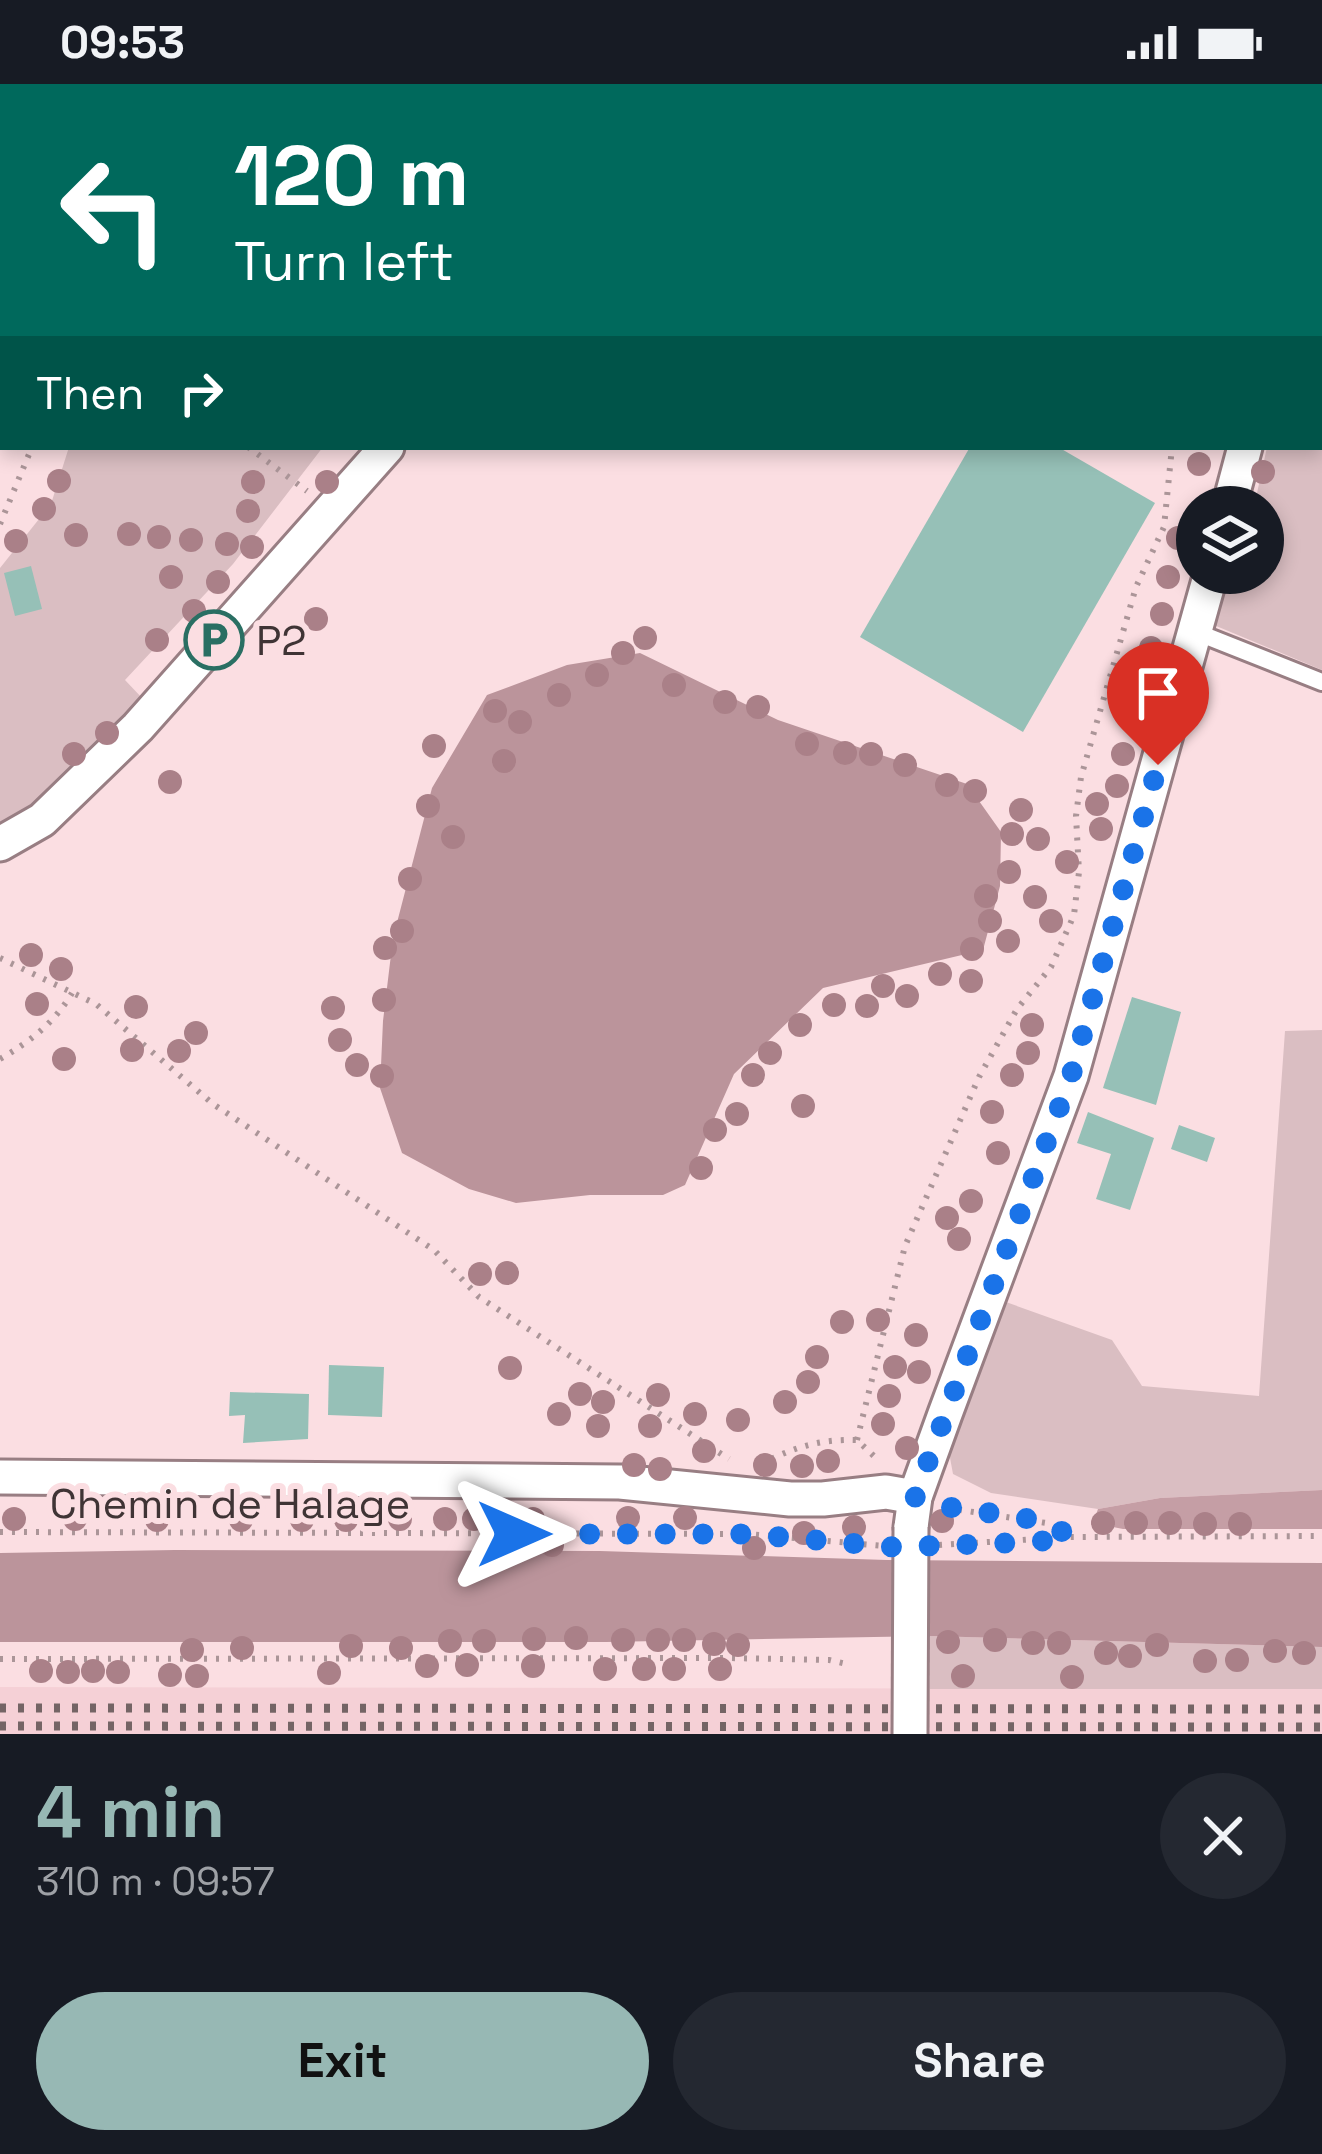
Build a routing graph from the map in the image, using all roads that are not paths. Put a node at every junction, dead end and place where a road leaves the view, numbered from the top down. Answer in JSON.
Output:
{"nodes":[{"id":1,"x":385,"y":450,"type":"edge"},
{"id":2,"x":1243,"y":450,"type":"edge"},
{"id":3,"x":1234,"y":486,"type":"edge"},
{"id":4,"x":1206,"y":594,"type":"edge"},
{"id":5,"x":1196,"y":632,"type":"junction"},
{"id":6,"x":1322,"y":682,"type":"edge"},
{"id":7,"x":0,"y":844,"type":"edge"},
{"id":8,"x":0,"y":1477,"type":"edge"},
{"id":9,"x":907,"y":1522,"type":"junction"},
{"id":10,"x":910,"y":1734,"type":"edge"}],
"edges":[{"from":1,"to":7,"type":"street"},
{"from":2,"to":3,"type":"street"},
{"from":4,"to":5,"type":"street"},
{"from":5,"to":6,"type":"lane"},
{"from":5,"to":9,"type":"street"},
{"from":8,"to":9,"type":"street"},
{"from":9,"to":10,"type":"street","bridge":true}]}
